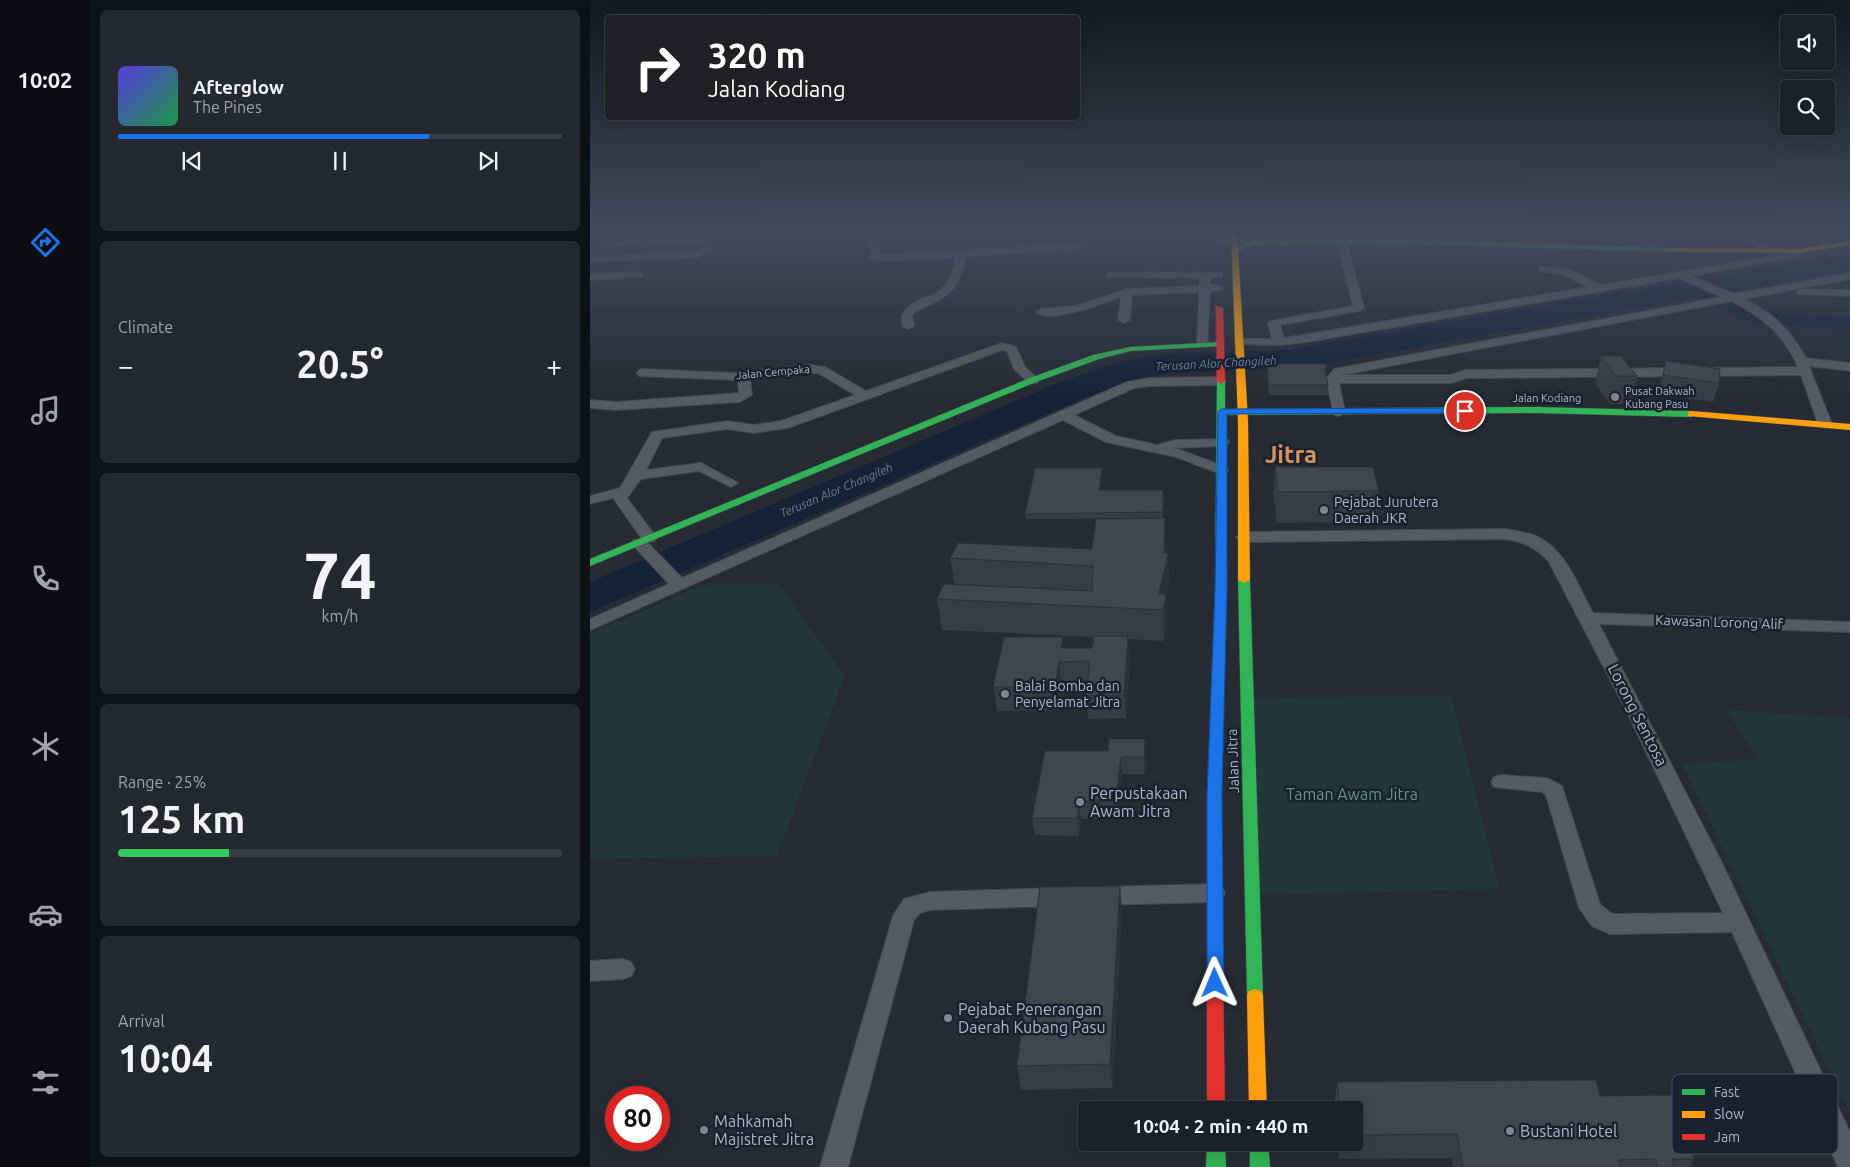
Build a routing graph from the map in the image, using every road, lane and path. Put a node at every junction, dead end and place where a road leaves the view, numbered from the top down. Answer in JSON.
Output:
{"nodes":[{"id":1,"x":953,"y":285,"type":"edge"},
{"id":2,"x":1166,"y":285,"type":"edge"},
{"id":3,"x":1237,"y":285,"type":"edge"},
{"id":4,"x":1352,"y":285,"type":"edge"},
{"id":5,"x":1594,"y":285,"type":"edge"},
{"id":6,"x":1617,"y":285,"type":"edge"},
{"id":7,"x":1703,"y":285,"type":"edge"},
{"id":8,"x":1799,"y":285,"type":"edge"},
{"id":9,"x":1204,"y":288,"type":"junction"},
{"id":10,"x":1218,"y":288,"type":"joint"},
{"id":11,"x":1599,"y":288,"type":"junction"},
{"id":12,"x":1166,"y":289,"type":"junction"},
{"id":13,"x":1763,"y":291,"type":"junction"},
{"id":14,"x":1127,"y":292,"type":"junction"},
{"id":15,"x":1850,"y":293,"type":"edge"},
{"id":16,"x":1724,"y":297,"type":"junction"},
{"id":17,"x":1041,"y":312,"type":"dead end"},
{"id":18,"x":1124,"y":320,"type":"dead end"},
{"id":19,"x":908,"y":326,"type":"dead end"},
{"id":20,"x":1279,"y":342,"type":"junction"},
{"id":21,"x":1203,"y":344,"type":"junction"},
{"id":22,"x":1239,"y":344,"type":"junction"},
{"id":23,"x":1220,"y":345,"type":"junction"},
{"id":24,"x":1803,"y":366,"type":"junction"},
{"id":25,"x":1850,"y":367,"type":"edge"},
{"id":26,"x":643,"y":373,"type":"dead end"},
{"id":27,"x":1241,"y":375,"type":"junction"},
{"id":28,"x":743,"y":376,"type":"junction"},
{"id":29,"x":1221,"y":377,"type":"junction"},
{"id":30,"x":1332,"y":379,"type":"junction"},
{"id":31,"x":1033,"y":380,"type":"junction"},
{"id":32,"x":866,"y":396,"type":"junction"},
{"id":33,"x":590,"y":404,"type":"edge"},
{"id":34,"x":1322,"y":412,"type":"junction"},
{"id":35,"x":1338,"y":412,"type":"junction"},
{"id":36,"x":1063,"y":415,"type":"junction"},
{"id":37,"x":1222,"y":416,"type":"junction"},
{"id":38,"x":1243,"y":416,"type":"junction"},
{"id":39,"x":1349,"y":421,"type":"junction"},
{"id":40,"x":1331,"y":423,"type":"dead end"},
{"id":41,"x":1825,"y":424,"type":"junction"},
{"id":42,"x":1850,"y":427,"type":"edge"},
{"id":43,"x":1850,"y":436,"type":"edge"},
{"id":44,"x":1222,"y":442,"type":"junction"},
{"id":45,"x":1157,"y":448,"type":"junction"},
{"id":46,"x":1221,"y":470,"type":"junction"},
{"id":47,"x":636,"y":476,"type":"junction"},
{"id":48,"x":731,"y":483,"type":"dead end"},
{"id":49,"x":624,"y":491,"type":"junction"},
{"id":50,"x":590,"y":500,"type":"edge"},
{"id":51,"x":1244,"y":537,"type":"junction"},
{"id":52,"x":645,"y":544,"type":"junction"},
{"id":53,"x":590,"y":563,"type":"edge"},
{"id":54,"x":676,"y":582,"type":"junction"},
{"id":55,"x":1588,"y":618,"type":"junction"},
{"id":56,"x":590,"y":625,"type":"edge"},
{"id":57,"x":1850,"y":627,"type":"edge"},
{"id":58,"x":1231,"y":680,"type":"junction"},
{"id":59,"x":1502,"y":782,"type":"dead end"},
{"id":60,"x":1214,"y":894,"type":"junction"},
{"id":61,"x":1739,"y":922,"type":"junction"},
{"id":62,"x":623,"y":969,"type":"dead end"},
{"id":63,"x":590,"y":971,"type":"edge"},
{"id":64,"x":1809,"y":1074,"type":"edge"},
{"id":65,"x":1216,"y":1101,"type":"edge"},
{"id":66,"x":1257,"y":1101,"type":"edge"},
{"id":67,"x":1838,"y":1137,"type":"edge"},
{"id":68,"x":1216,"y":1151,"type":"edge"},
{"id":69,"x":1259,"y":1151,"type":"edge"},
{"id":70,"x":1850,"y":1163,"type":"edge"},
{"id":71,"x":834,"y":1167,"type":"edge"},
{"id":72,"x":1216,"y":1167,"type":"edge"},
{"id":73,"x":1260,"y":1167,"type":"edge"}],
"edges":[{"from":1,"to":19,"type":"street"},
{"from":2,"to":12,"type":"street"},
{"from":3,"to":22,"type":"main road","name":"Jalan Jitra"},
{"from":4,"to":20,"type":"street"},
{"from":5,"to":11,"type":"street"},
{"from":6,"to":11,"type":"street"},
{"from":7,"to":16,"type":"street"},
{"from":8,"to":13,"type":"street"},
{"from":9,"to":10,"type":"street"},
{"from":9,"to":12,"type":"street"},
{"from":9,"to":21,"type":"street"},
{"from":10,"to":23,"type":"main road","name":"Jalan Jitra"},
{"from":11,"to":20,"type":"street"},
{"from":12,"to":14,"type":"street"},
{"from":13,"to":15,"type":"street"},
{"from":13,"to":16,"type":"street"},
{"from":14,"to":17,"type":"street"},
{"from":14,"to":18,"type":"street"},
{"from":16,"to":24,"type":"street"},
{"from":16,"to":30,"type":"street"},
{"from":20,"to":22,"type":"street"},
{"from":21,"to":23,"type":"main road"},
{"from":21,"to":31,"type":"main road"},
{"from":22,"to":27,"type":"main road","name":"Jalan Jitra"},
{"from":23,"to":29,"type":"main road","name":"Jalan Jitra"},
{"from":24,"to":25,"type":"street"},
{"from":24,"to":30,"type":"street"},
{"from":24,"to":41,"type":"street"},
{"from":26,"to":28,"type":"street","name":"Jalan Cempaka"},
{"from":27,"to":34,"type":"main road"},
{"from":27,"to":38,"type":"main road","name":"Jalan Jitra"},
{"from":28,"to":32,"type":"street","name":"Jalan Cempaka"},
{"from":28,"to":33,"type":"street"},
{"from":29,"to":36,"type":"street"},
{"from":29,"to":37,"type":"main road","name":"Jalan Jitra"},
{"from":30,"to":35,"type":"street"},
{"from":31,"to":32,"type":"street"},
{"from":31,"to":52,"type":"main road"},
{"from":32,"to":47,"type":"street"},
{"from":34,"to":35,"type":"main road","name":"Jalan Kodiang"},
{"from":34,"to":38,"type":"main road","name":"Jalan Kodiang"},
{"from":35,"to":41,"type":"main road","name":"Jalan Kodiang"},
{"from":36,"to":45,"type":"street"},
{"from":36,"to":54,"type":"street"},
{"from":37,"to":38,"type":"main road"},
{"from":37,"to":44,"type":"main road","name":"Jalan Jitra"},
{"from":38,"to":39,"type":"main road","name":"Jalan Kodiang"},
{"from":38,"to":51,"type":"main road","name":"Jalan Jitra"},
{"from":39,"to":40,"type":"main road"},
{"from":39,"to":43,"type":"main road","name":"Jalan Kodiang"},
{"from":41,"to":42,"type":"main road","name":"Jalan Kodiang"},
{"from":44,"to":45,"type":"street"},
{"from":44,"to":46,"type":"main road","name":"Jalan Jitra"},
{"from":45,"to":46,"type":"street"},
{"from":46,"to":58,"type":"main road","name":"Jalan Jitra"},
{"from":47,"to":48,"type":"street"},
{"from":47,"to":49,"type":"street"},
{"from":49,"to":50,"type":"street"},
{"from":49,"to":52,"type":"street"},
{"from":51,"to":55,"type":"street","name":"Lorong Sentosa"},
{"from":51,"to":58,"type":"main road","name":"Jalan Jitra"},
{"from":52,"to":53,"type":"main road"},
{"from":52,"to":54,"type":"street"},
{"from":54,"to":56,"type":"street"},
{"from":55,"to":57,"type":"street","name":"Kawasan Lorong Alif"},
{"from":55,"to":61,"type":"street","name":"Lorong Sentosa"},
{"from":58,"to":60,"type":"main road","name":"Jalan Jitra"},
{"from":58,"to":66,"type":"main road","name":"Jalan Jitra"},
{"from":59,"to":61,"type":"street"},
{"from":60,"to":65,"type":"main road","name":"Jalan Jitra"},
{"from":60,"to":71,"type":"street"},
{"from":61,"to":64,"type":"street","name":"Lorong Sentosa"},
{"from":62,"to":63,"type":"street"},
{"from":67,"to":70,"type":"street","name":"Lorong Sentosa"},
{"from":68,"to":72,"type":"main road"},
{"from":69,"to":73,"type":"main road"}]}
